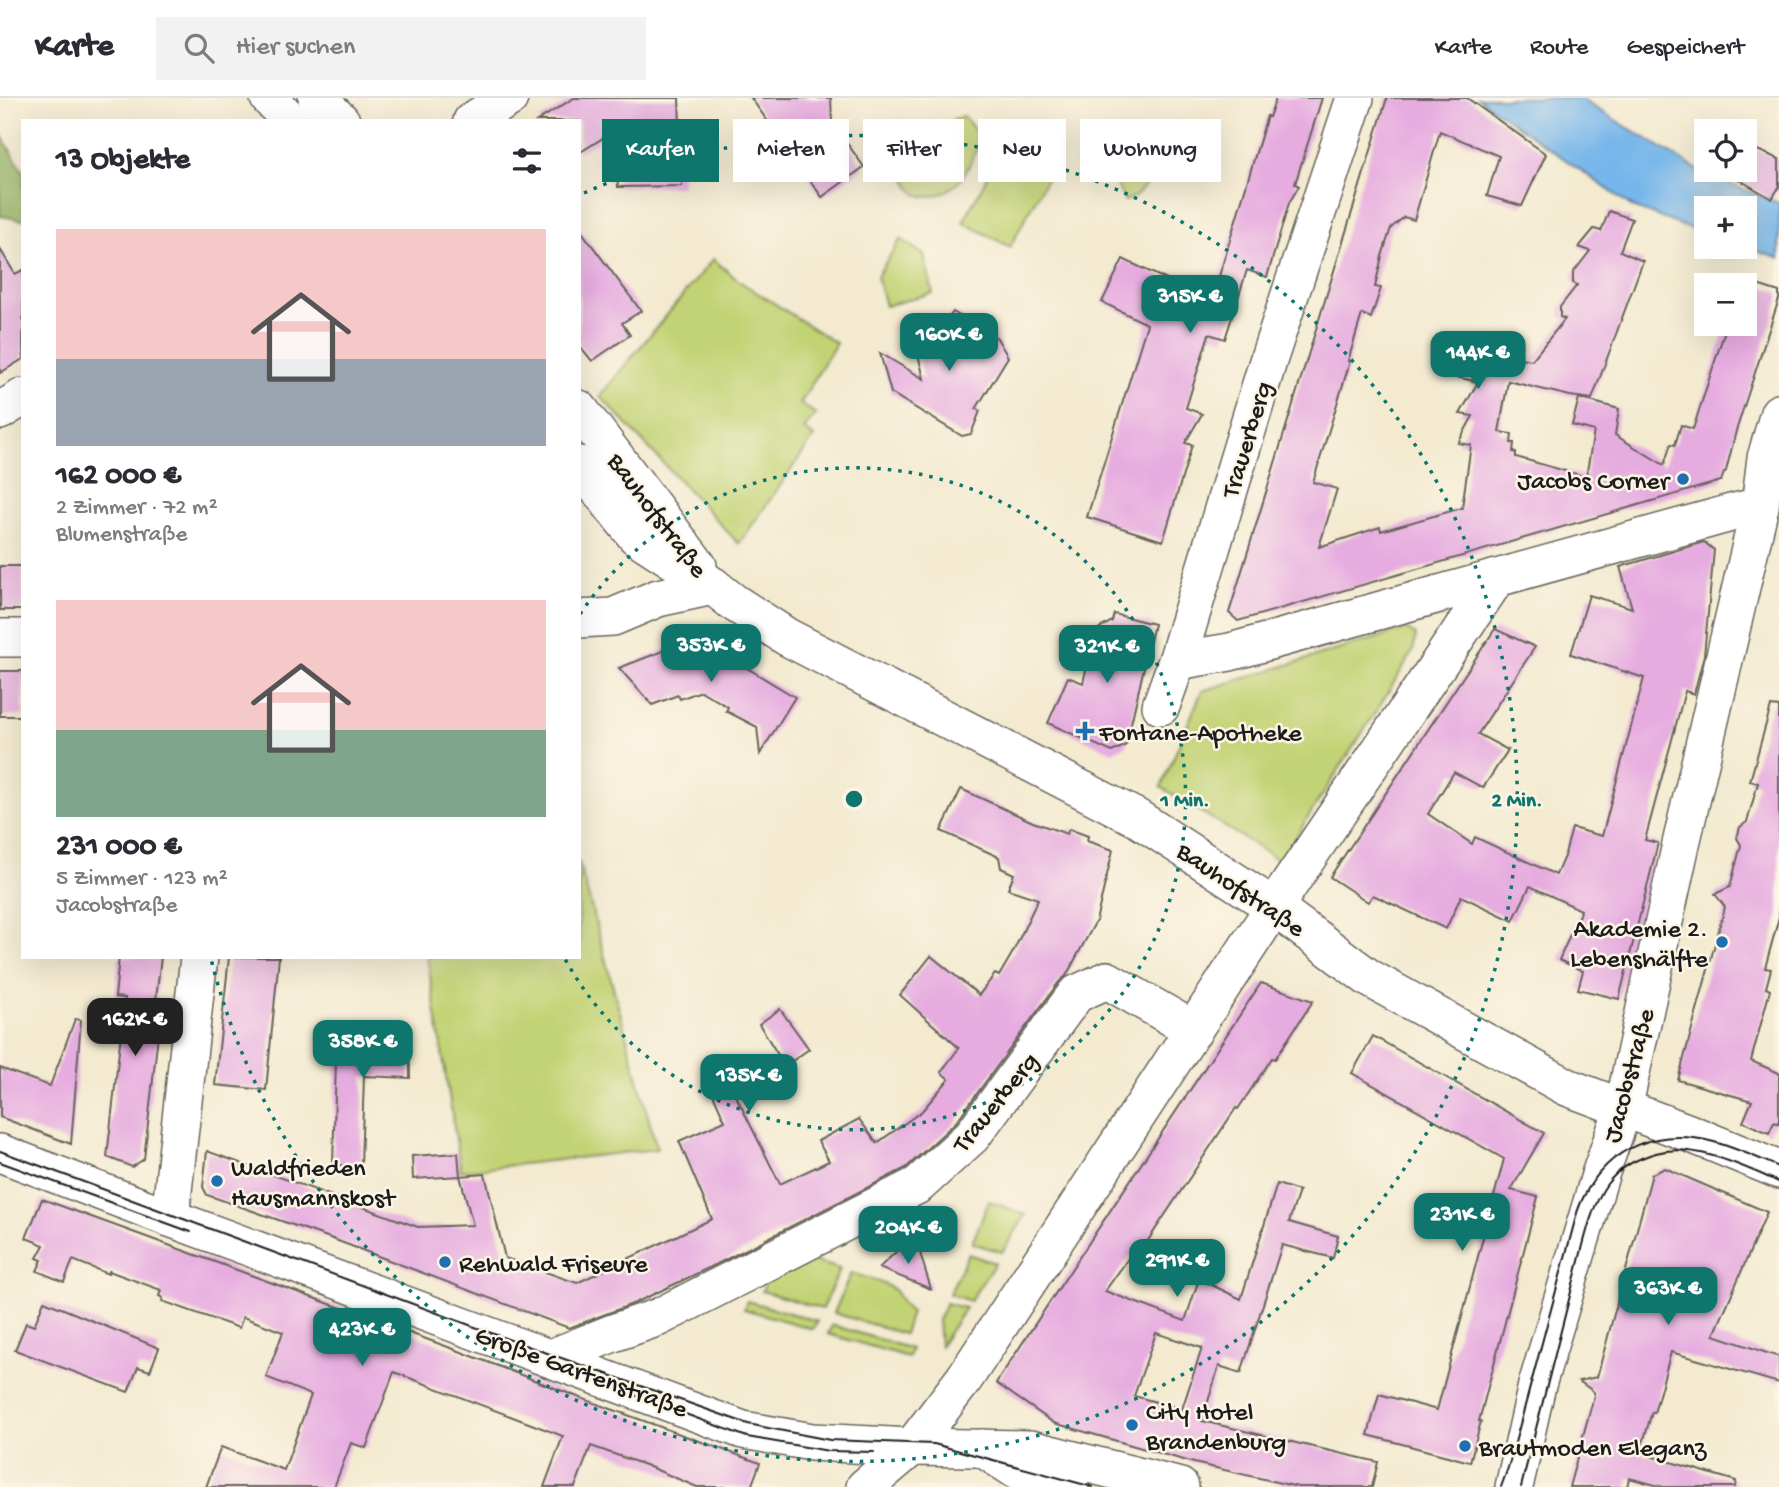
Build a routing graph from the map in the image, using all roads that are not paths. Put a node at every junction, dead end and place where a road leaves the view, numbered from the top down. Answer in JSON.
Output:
{"nodes":[{"id":1,"x":269,"y":98,"type":"edge"},
{"id":2,"x":317,"y":98,"type":"edge"},
{"id":3,"x":509,"y":98,"type":"edge"},
{"id":4,"x":1355,"y":98,"type":"edge"},
{"id":5,"x":289,"y":119,"type":"edge"},
{"id":6,"x":339,"y":119,"type":"edge"},
{"id":7,"x":475,"y":119,"type":"edge"},
{"id":8,"x":21,"y":398,"type":"edge"},
{"id":9,"x":0,"y":411,"type":"edge"},
{"id":10,"x":581,"y":412,"type":"edge"},
{"id":11,"x":1779,"y":413,"type":"edge"},
{"id":12,"x":581,"y":467,"type":"edge"},
{"id":13,"x":1760,"y":506,"type":"junction"},
{"id":14,"x":1496,"y":579,"type":"junction"},
{"id":15,"x":713,"y":586,"type":"junction"},
{"id":16,"x":581,"y":619,"type":"edge"},
{"id":17,"x":0,"y":638,"type":"edge"},
{"id":18,"x":21,"y":638,"type":"edge"},
{"id":19,"x":1177,"y":661,"type":"junction"},
{"id":20,"x":1161,"y":706,"type":"dead end"},
{"id":21,"x":1274,"y":907,"type":"junction"},
{"id":22,"x":199,"y":959,"type":"edge"},
{"id":23,"x":1194,"y":1030,"type":"junction"},
{"id":24,"x":1623,"y":1108,"type":"junction"},
{"id":25,"x":0,"y":1153,"type":"edge"},
{"id":26,"x":1779,"y":1170,"type":"edge"},
{"id":27,"x":170,"y":1218,"type":"junction"},
{"id":28,"x":551,"y":1358,"type":"junction"},
{"id":29,"x":912,"y":1447,"type":"junction"},
{"id":30,"x":981,"y":1447,"type":"junction"},
{"id":31,"x":1511,"y":1482,"type":"edge"},
{"id":32,"x":865,"y":1487,"type":"edge"},
{"id":33,"x":1070,"y":1487,"type":"edge"},
{"id":34,"x":1180,"y":1487,"type":"edge"}],
"edges":[{"from":1,"to":5,"type":"street"},
{"from":2,"to":6,"type":"street"},
{"from":3,"to":7,"type":"street"},
{"from":4,"to":19,"type":"street","name":"Trauerberg"},
{"from":8,"to":9,"type":"street"},
{"from":10,"to":15,"type":"street","name":"Bauhofstraße"},
{"from":11,"to":13,"type":"street","name":"Jacobstraße"},
{"from":12,"to":15,"type":"street","name":"Bauhofstraße"},
{"from":13,"to":14,"type":"street"},
{"from":13,"to":24,"type":"street","name":"Jacobstraße"},
{"from":14,"to":19,"type":"street"},
{"from":14,"to":21,"type":"street"},
{"from":15,"to":16,"type":"street"},
{"from":15,"to":21,"type":"street","name":"Bauhofstraße"},
{"from":17,"to":18,"type":"street"},
{"from":19,"to":20,"type":"street","name":"Trauerberg"},
{"from":21,"to":23,"type":"street"},
{"from":21,"to":24,"type":"street","name":"Bauhofstraße"},
{"from":22,"to":27,"type":"street"},
{"from":23,"to":28,"type":"street","name":"Trauerberg"},
{"from":23,"to":29,"type":"street"},
{"from":24,"to":26,"type":"street","name":"Bauhofstraße"},
{"from":24,"to":31,"type":"street","name":"Jacobstraße"},
{"from":25,"to":27,"type":"street","name":"Große Gartenstraße"},
{"from":27,"to":28,"type":"street","name":"Große Gartenstraße"},
{"from":28,"to":29,"type":"street","name":"Große Gartenstraße"},
{"from":29,"to":30,"type":"street","name":"Große Gartenstraße"},
{"from":29,"to":32,"type":"street"},
{"from":30,"to":33,"type":"street"},
{"from":30,"to":34,"type":"street","name":"Große Gartenstraße"}]}
